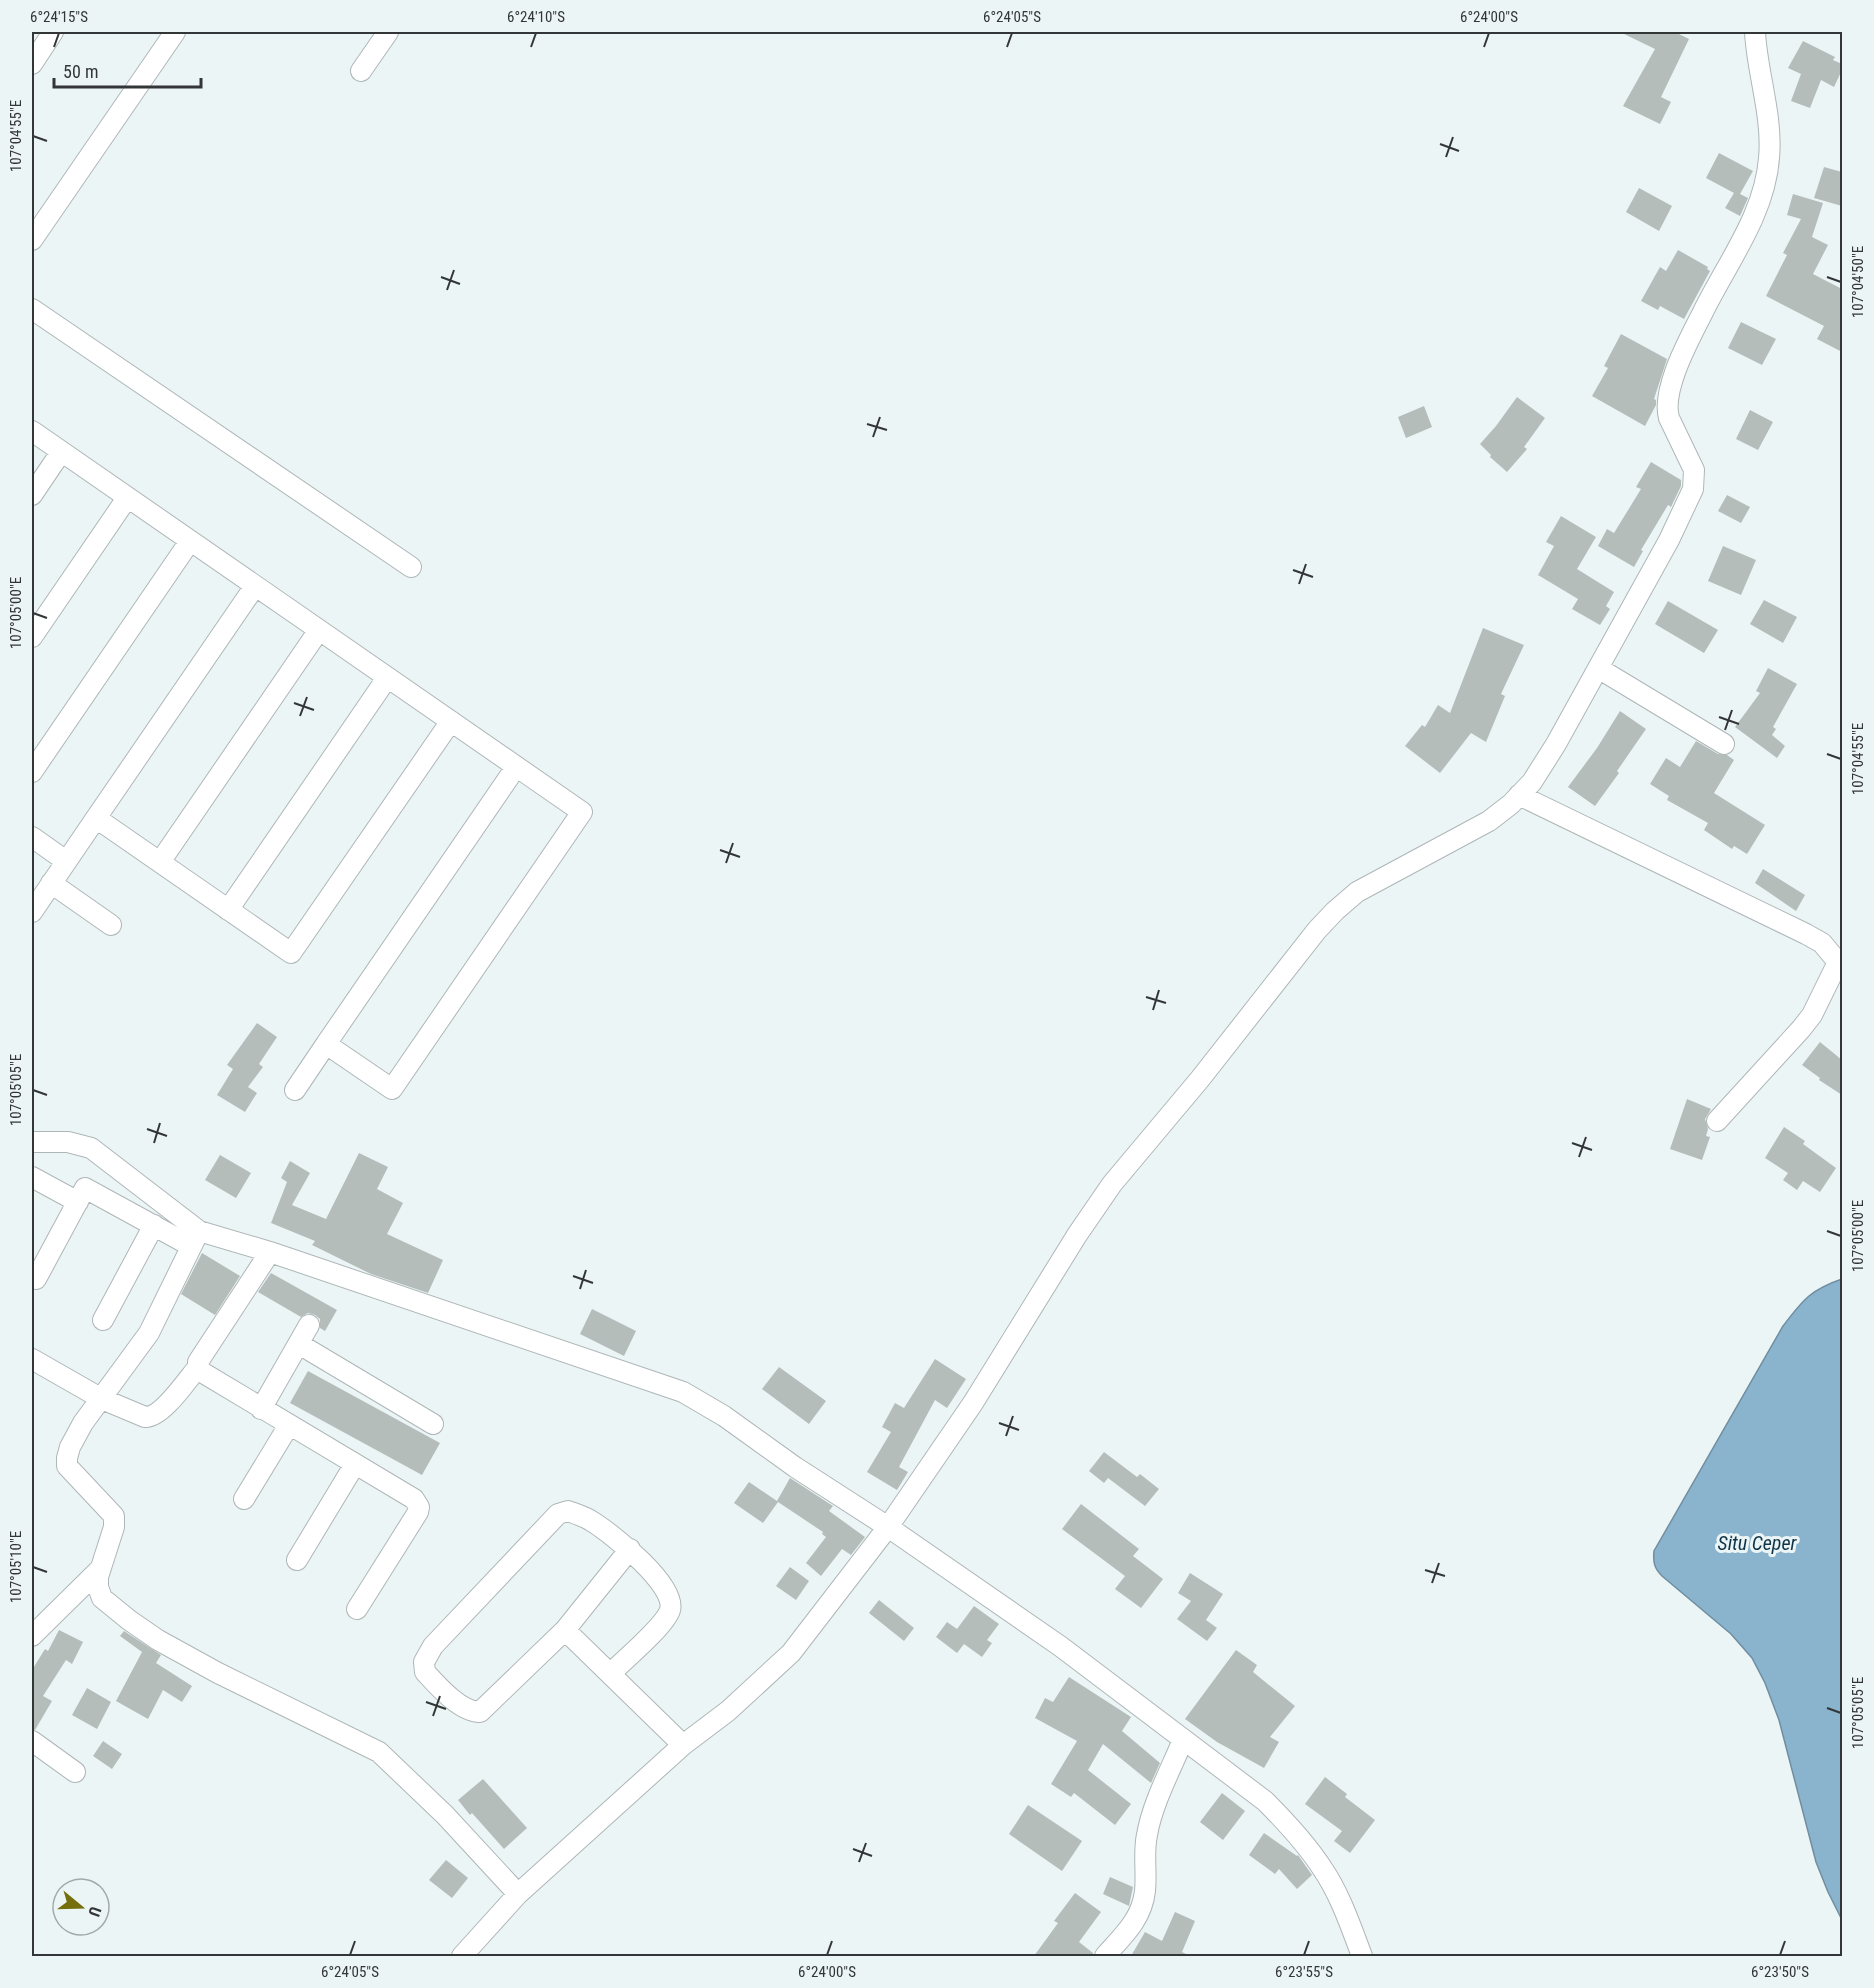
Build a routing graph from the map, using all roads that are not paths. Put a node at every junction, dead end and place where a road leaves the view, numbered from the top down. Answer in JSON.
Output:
{"nodes":[{"id":1,"x":53,"y":32,"type":"edge"},
{"id":2,"x":175,"y":32,"type":"edge"},
{"id":3,"x":388,"y":32,"type":"edge"},
{"id":4,"x":1755,"y":32,"type":"edge"},
{"id":5,"x":32,"y":64,"type":"edge"},
{"id":6,"x":361,"y":71,"type":"dead end"},
{"id":7,"x":32,"y":240,"type":"edge"},
{"id":8,"x":32,"y":309,"type":"edge"},
{"id":9,"x":32,"y":431,"type":"edge"},
{"id":10,"x":61,"y":452,"type":"junction"},
{"id":11,"x":32,"y":495,"type":"edge"},
{"id":12,"x":127,"y":498,"type":"junction"},
{"id":13,"x":190,"y":541,"type":"junction"},
{"id":14,"x":411,"y":567,"type":"dead end"},
{"id":15,"x":255,"y":586,"type":"junction"},
{"id":16,"x":319,"y":630,"type":"junction"},
{"id":17,"x":32,"y":637,"type":"edge"},
{"id":18,"x":1598,"y":668,"type":"junction"},
{"id":19,"x":387,"y":678,"type":"junction"},
{"id":20,"x":451,"y":721,"type":"junction"},
{"id":21,"x":1724,"y":744,"type":"dead end"},
{"id":22,"x":516,"y":766,"type":"junction"},
{"id":23,"x":32,"y":772,"type":"edge"},
{"id":24,"x":1519,"y":795,"type":"junction"},
{"id":25,"x":96,"y":818,"type":"junction"},
{"id":26,"x":32,"y":837,"type":"edge"},
{"id":27,"x":66,"y":861,"type":"junction"},
{"id":28,"x":160,"y":862,"type":"junction"},
{"id":29,"x":51,"y":883,"type":"junction"},
{"id":30,"x":228,"y":910,"type":"junction"},
{"id":31,"x":32,"y":912,"type":"edge"},
{"id":32,"x":111,"y":925,"type":"dead end"},
{"id":33,"x":1840,"y":965,"type":"edge"},
{"id":34,"x":326,"y":1044,"type":"junction"},
{"id":35,"x":295,"y":1090,"type":"dead end"},
{"id":36,"x":1717,"y":1121,"type":"dead end"},
{"id":37,"x":32,"y":1142,"type":"edge"},
{"id":38,"x":32,"y":1177,"type":"edge"},
{"id":39,"x":78,"y":1202,"type":"junction"},
{"id":40,"x":154,"y":1225,"type":"junction"},
{"id":41,"x":195,"y":1238,"type":"junction"},
{"id":42,"x":270,"y":1251,"type":"junction"},
{"id":43,"x":32,"y":1277,"type":"edge"},
{"id":44,"x":103,"y":1320,"type":"dead end"},
{"id":45,"x":309,"y":1325,"type":"dead end"},
{"id":46,"x":299,"y":1344,"type":"junction"},
{"id":47,"x":32,"y":1359,"type":"edge"},
{"id":48,"x":198,"y":1366,"type":"junction"},
{"id":49,"x":102,"y":1399,"type":"junction"},
{"id":50,"x":261,"y":1409,"type":"junction"},
{"id":51,"x":433,"y":1424,"type":"dead end"},
{"id":52,"x":289,"y":1425,"type":"junction"},
{"id":53,"x":355,"y":1464,"type":"junction"},
{"id":54,"x":244,"y":1499,"type":"dead end"},
{"id":55,"x":888,"y":1527,"type":"junction"},
{"id":56,"x":630,"y":1549,"type":"junction"},
{"id":57,"x":297,"y":1560,"type":"dead end"},
{"id":58,"x":101,"y":1568,"type":"junction"},
{"id":59,"x":357,"y":1609,"type":"dead end"},
{"id":60,"x":565,"y":1630,"type":"junction"},
{"id":61,"x":32,"y":1636,"type":"edge"},
{"id":62,"x":610,"y":1674,"type":"junction"},
{"id":63,"x":1183,"y":1740,"type":"junction"},
{"id":64,"x":32,"y":1741,"type":"edge"},
{"id":65,"x":683,"y":1745,"type":"junction"},
{"id":66,"x":75,"y":1772,"type":"dead end"},
{"id":67,"x":518,"y":1894,"type":"junction"},
{"id":68,"x":462,"y":1956,"type":"edge"},
{"id":69,"x":1105,"y":1956,"type":"edge"},
{"id":70,"x":1362,"y":1956,"type":"edge"}],
"edges":[{"from":1,"to":5,"type":"street"},
{"from":2,"to":7,"type":"street"},
{"from":3,"to":6,"type":"street"},
{"from":4,"to":18,"type":"street"},
{"from":8,"to":14,"type":"street"},
{"from":9,"to":10,"type":"street"},
{"from":10,"to":11,"type":"street"},
{"from":10,"to":12,"type":"street"},
{"from":12,"to":13,"type":"street"},
{"from":12,"to":17,"type":"street"},
{"from":13,"to":15,"type":"street"},
{"from":13,"to":23,"type":"street"},
{"from":15,"to":16,"type":"street"},
{"from":15,"to":25,"type":"street"},
{"from":16,"to":19,"type":"street"},
{"from":16,"to":28,"type":"street"},
{"from":18,"to":21,"type":"street"},
{"from":18,"to":24,"type":"street"},
{"from":19,"to":20,"type":"street"},
{"from":19,"to":30,"type":"street"},
{"from":20,"to":22,"type":"street"},
{"from":20,"to":30,"type":"street"},
{"from":22,"to":34,"type":"street"},
{"from":22,"to":34,"type":"street"},
{"from":24,"to":33,"type":"street"},
{"from":24,"to":55,"type":"street"},
{"from":25,"to":27,"type":"street"},
{"from":25,"to":28,"type":"street"},
{"from":26,"to":27,"type":"street"},
{"from":27,"to":29,"type":"street"},
{"from":28,"to":30,"type":"street"},
{"from":29,"to":31,"type":"street"},
{"from":29,"to":32,"type":"street"},
{"from":33,"to":36,"type":"street"},
{"from":34,"to":35,"type":"street"},
{"from":37,"to":41,"type":"street"},
{"from":38,"to":39,"type":"street"},
{"from":39,"to":40,"type":"street"},
{"from":39,"to":43,"type":"street"},
{"from":40,"to":41,"type":"street"},
{"from":40,"to":44,"type":"street"},
{"from":41,"to":42,"type":"street"},
{"from":41,"to":49,"type":"street"},
{"from":42,"to":48,"type":"street"},
{"from":42,"to":55,"type":"street"},
{"from":45,"to":46,"type":"street"},
{"from":46,"to":50,"type":"street"},
{"from":46,"to":51,"type":"street"},
{"from":47,"to":49,"type":"street"},
{"from":48,"to":49,"type":"street"},
{"from":48,"to":50,"type":"street"},
{"from":49,"to":58,"type":"street"},
{"from":50,"to":52,"type":"street"},
{"from":52,"to":53,"type":"street"},
{"from":52,"to":54,"type":"street"},
{"from":53,"to":57,"type":"street"},
{"from":53,"to":59,"type":"street"},
{"from":55,"to":63,"type":"street"},
{"from":55,"to":65,"type":"street"},
{"from":56,"to":60,"type":"street"},
{"from":56,"to":60,"type":"street"},
{"from":56,"to":62,"type":"street"},
{"from":58,"to":61,"type":"street"},
{"from":58,"to":67,"type":"street"},
{"from":60,"to":62,"type":"street"},
{"from":62,"to":65,"type":"street"},
{"from":63,"to":69,"type":"street"},
{"from":63,"to":70,"type":"street"},
{"from":64,"to":66,"type":"street"},
{"from":65,"to":67,"type":"street"},
{"from":67,"to":68,"type":"street"}]}
